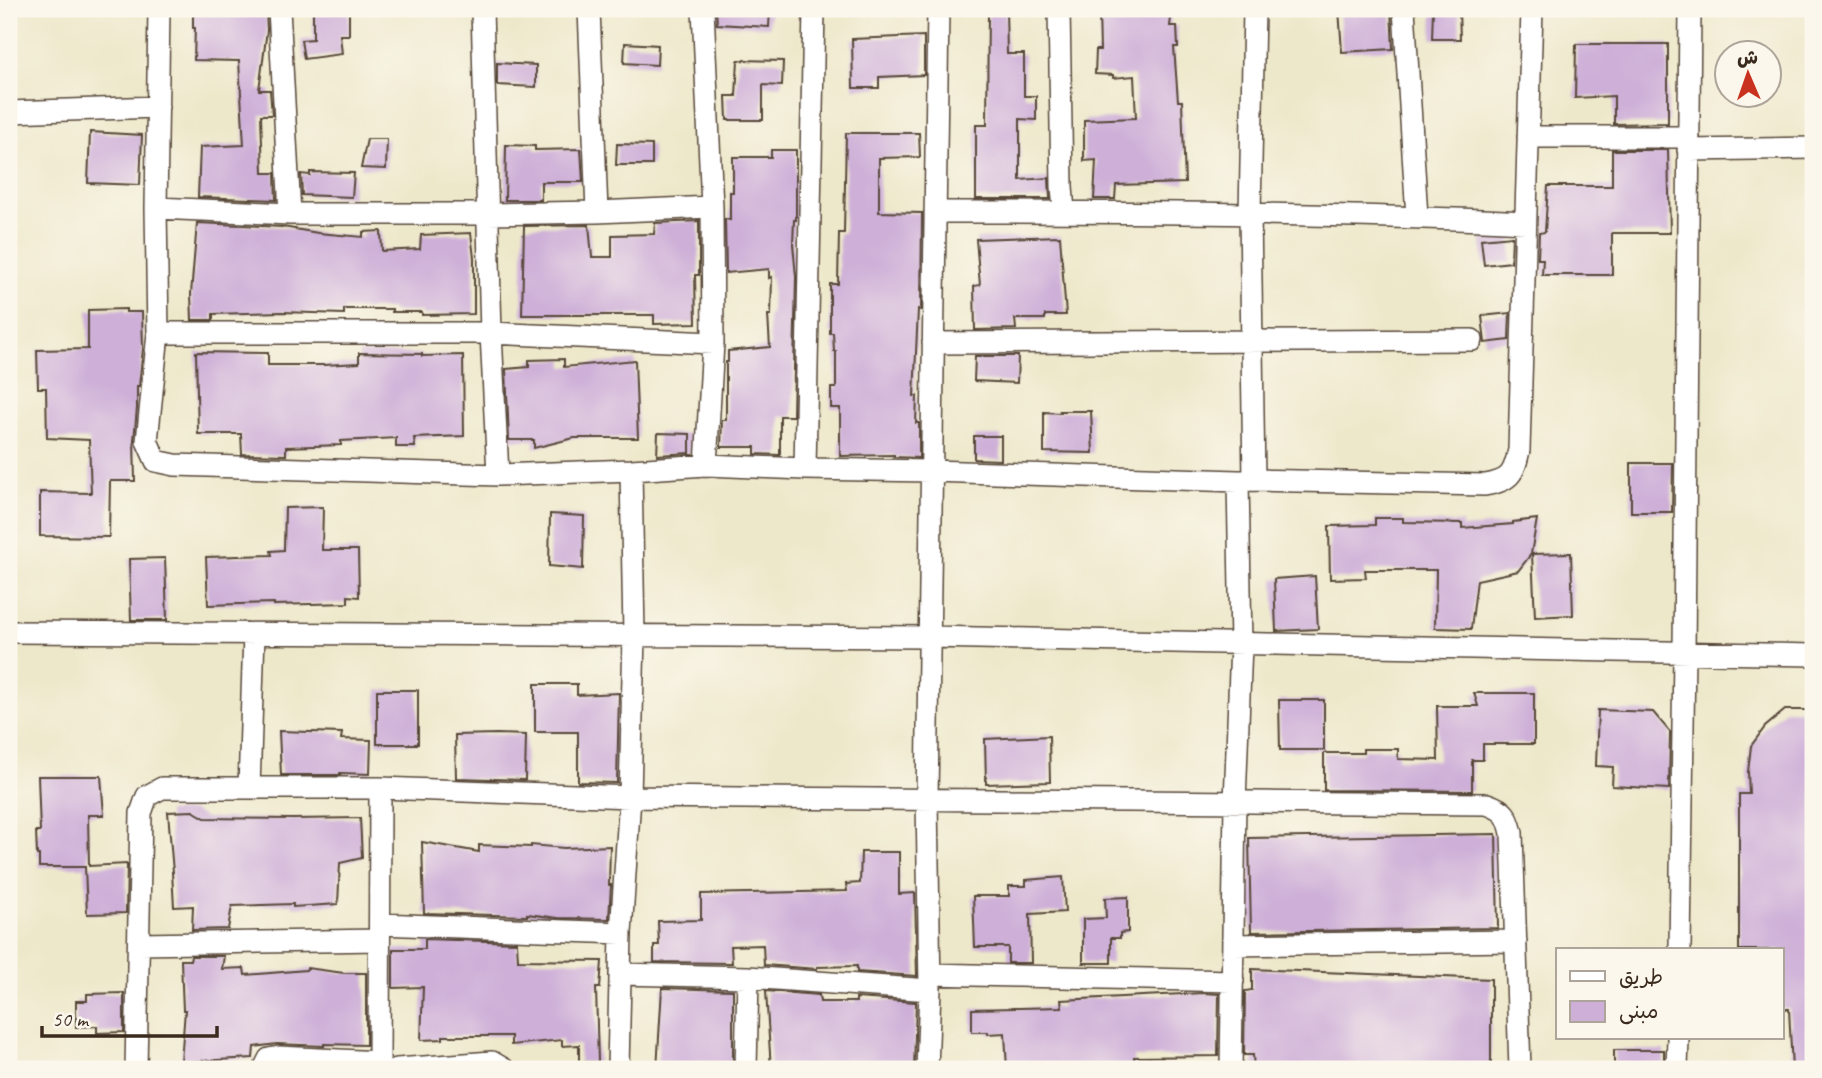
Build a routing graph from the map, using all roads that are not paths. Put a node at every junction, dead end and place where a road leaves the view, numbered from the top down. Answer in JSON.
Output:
{"nodes":[{"id":1,"x":159,"y":9,"type":"edge"},
{"id":2,"x":279,"y":9,"type":"edge"},
{"id":3,"x":482,"y":9,"type":"edge"},
{"id":4,"x":589,"y":9,"type":"edge"},
{"id":5,"x":703,"y":9,"type":"edge"},
{"id":6,"x":814,"y":9,"type":"edge"},
{"id":7,"x":938,"y":9,"type":"edge"},
{"id":8,"x":1059,"y":9,"type":"edge"},
{"id":9,"x":1254,"y":9,"type":"edge"},
{"id":10,"x":1404,"y":9,"type":"edge"},
{"id":11,"x":1532,"y":9,"type":"edge"},
{"id":12,"x":1690,"y":9,"type":"edge"},
{"id":13,"x":158,"y":107,"type":"junction"},
{"id":14,"x":9,"y":112,"type":"edge"},
{"id":15,"x":1528,"y":137,"type":"junction"},
{"id":16,"x":1689,"y":143,"type":"junction"},
{"id":17,"x":1813,"y":148,"type":"edge"},
{"id":18,"x":712,"y":206,"type":"junction"},
{"id":19,"x":156,"y":208,"type":"junction"},
{"id":20,"x":597,"y":212,"type":"junction"},
{"id":21,"x":935,"y":212,"type":"junction"},
{"id":22,"x":1064,"y":212,"type":"junction"},
{"id":23,"x":290,"y":214,"type":"junction"},
{"id":24,"x":488,"y":214,"type":"junction"},
{"id":25,"x":1250,"y":214,"type":"junction"},
{"id":26,"x":1417,"y":217,"type":"junction"},
{"id":27,"x":1525,"y":222,"type":"junction"},
{"id":28,"x":158,"y":333,"type":"junction"},
{"id":29,"x":491,"y":333,"type":"junction"},
{"id":30,"x":1472,"y":340,"type":"dead end"},
{"id":31,"x":1252,"y":341,"type":"junction"},
{"id":32,"x":713,"y":343,"type":"junction"},
{"id":33,"x":933,"y":343,"type":"junction"},
{"id":34,"x":706,"y":465,"type":"junction"},
{"id":35,"x":805,"y":469,"type":"junction"},
{"id":36,"x":631,"y":470,"type":"junction"},
{"id":37,"x":931,"y":471,"type":"junction"},
{"id":38,"x":498,"y":475,"type":"junction"},
{"id":39,"x":1246,"y":480,"type":"junction"},
{"id":40,"x":9,"y":632,"type":"edge"},
{"id":41,"x":254,"y":634,"type":"junction"},
{"id":42,"x":634,"y":635,"type":"junction"},
{"id":43,"x":929,"y":637,"type":"junction"},
{"id":44,"x":1241,"y":644,"type":"junction"},
{"id":45,"x":1685,"y":653,"type":"junction"},
{"id":46,"x":1813,"y":655,"type":"edge"},
{"id":47,"x":249,"y":788,"type":"junction"},
{"id":48,"x":380,"y":788,"type":"junction"},
{"id":49,"x":630,"y":797,"type":"junction"},
{"id":50,"x":927,"y":800,"type":"junction"},
{"id":51,"x":1236,"y":802,"type":"junction"},
{"id":52,"x":379,"y":932,"type":"junction"},
{"id":53,"x":621,"y":933,"type":"junction"},
{"id":54,"x":1516,"y":941,"type":"junction"},
{"id":55,"x":139,"y":944,"type":"junction"},
{"id":56,"x":1234,"y":945,"type":"junction"},
{"id":57,"x":1680,"y":948,"type":"edge"},
{"id":58,"x":620,"y":974,"type":"junction"},
{"id":59,"x":748,"y":976,"type":"junction"},
{"id":60,"x":1233,"y":981,"type":"junction"},
{"id":61,"x":930,"y":982,"type":"junction"},
{"id":62,"x":1678,"y":1040,"type":"edge"},
{"id":63,"x":385,"y":1067,"type":"edge"},
{"id":64,"x":136,"y":1069,"type":"edge"},
{"id":65,"x":264,"y":1069,"type":"edge"},
{"id":66,"x":504,"y":1069,"type":"edge"},
{"id":67,"x":618,"y":1069,"type":"edge"},
{"id":68,"x":746,"y":1069,"type":"edge"},
{"id":69,"x":927,"y":1069,"type":"edge"},
{"id":70,"x":1231,"y":1069,"type":"edge"},
{"id":71,"x":1520,"y":1069,"type":"edge"},
{"id":72,"x":1677,"y":1069,"type":"edge"}],
"edges":[{"from":1,"to":13,"type":"street"},
{"from":2,"to":23,"type":"street"},
{"from":3,"to":24,"type":"street"},
{"from":4,"to":20,"type":"street"},
{"from":5,"to":18,"type":"street"},
{"from":6,"to":35,"type":"street"},
{"from":7,"to":21,"type":"street"},
{"from":8,"to":22,"type":"street"},
{"from":9,"to":25,"type":"street"},
{"from":10,"to":26,"type":"street"},
{"from":11,"to":15,"type":"street"},
{"from":12,"to":16,"type":"street"},
{"from":13,"to":14,"type":"street"},
{"from":13,"to":19,"type":"street"},
{"from":15,"to":16,"type":"street"},
{"from":15,"to":27,"type":"street"},
{"from":16,"to":17,"type":"street"},
{"from":16,"to":45,"type":"street"},
{"from":18,"to":20,"type":"street"},
{"from":18,"to":32,"type":"street"},
{"from":19,"to":23,"type":"street"},
{"from":19,"to":28,"type":"street"},
{"from":20,"to":24,"type":"street"},
{"from":21,"to":22,"type":"street"},
{"from":21,"to":33,"type":"street"},
{"from":22,"to":25,"type":"street"},
{"from":23,"to":24,"type":"street"},
{"from":24,"to":29,"type":"street"},
{"from":25,"to":26,"type":"street"},
{"from":25,"to":31,"type":"street"},
{"from":26,"to":27,"type":"street"},
{"from":27,"to":39,"type":"street"},
{"from":28,"to":29,"type":"street"},
{"from":28,"to":38,"type":"street"},
{"from":29,"to":32,"type":"street"},
{"from":29,"to":38,"type":"street"},
{"from":30,"to":31,"type":"street"},
{"from":31,"to":33,"type":"street"},
{"from":31,"to":39,"type":"street"},
{"from":32,"to":34,"type":"street"},
{"from":33,"to":37,"type":"street"},
{"from":34,"to":35,"type":"street"},
{"from":34,"to":36,"type":"street"},
{"from":35,"to":37,"type":"street"},
{"from":36,"to":38,"type":"street"},
{"from":36,"to":42,"type":"street"},
{"from":37,"to":39,"type":"street"},
{"from":37,"to":43,"type":"street"},
{"from":39,"to":44,"type":"street"},
{"from":40,"to":41,"type":"street"},
{"from":41,"to":42,"type":"street"},
{"from":41,"to":47,"type":"street"},
{"from":42,"to":43,"type":"street"},
{"from":42,"to":49,"type":"street"},
{"from":43,"to":44,"type":"street"},
{"from":43,"to":50,"type":"street"},
{"from":44,"to":45,"type":"street"},
{"from":44,"to":51,"type":"street"},
{"from":45,"to":46,"type":"street"},
{"from":45,"to":57,"type":"street"},
{"from":47,"to":48,"type":"street"},
{"from":47,"to":55,"type":"street"},
{"from":48,"to":49,"type":"street"},
{"from":48,"to":52,"type":"street"},
{"from":49,"to":50,"type":"street"},
{"from":49,"to":53,"type":"street"},
{"from":50,"to":51,"type":"street"},
{"from":50,"to":61,"type":"street"},
{"from":51,"to":54,"type":"street"},
{"from":51,"to":56,"type":"street"},
{"from":52,"to":53,"type":"street"},
{"from":52,"to":55,"type":"street"},
{"from":52,"to":63,"type":"street"},
{"from":53,"to":58,"type":"street"},
{"from":54,"to":56,"type":"street"},
{"from":54,"to":71,"type":"street"},
{"from":55,"to":64,"type":"street"},
{"from":56,"to":60,"type":"street"},
{"from":58,"to":59,"type":"street"},
{"from":58,"to":67,"type":"street"},
{"from":59,"to":61,"type":"street"},
{"from":59,"to":68,"type":"street"},
{"from":60,"to":61,"type":"street"},
{"from":60,"to":70,"type":"street"},
{"from":61,"to":69,"type":"street"},
{"from":62,"to":72,"type":"street"},
{"from":63,"to":65,"type":"street"},
{"from":63,"to":66,"type":"street"}]}
